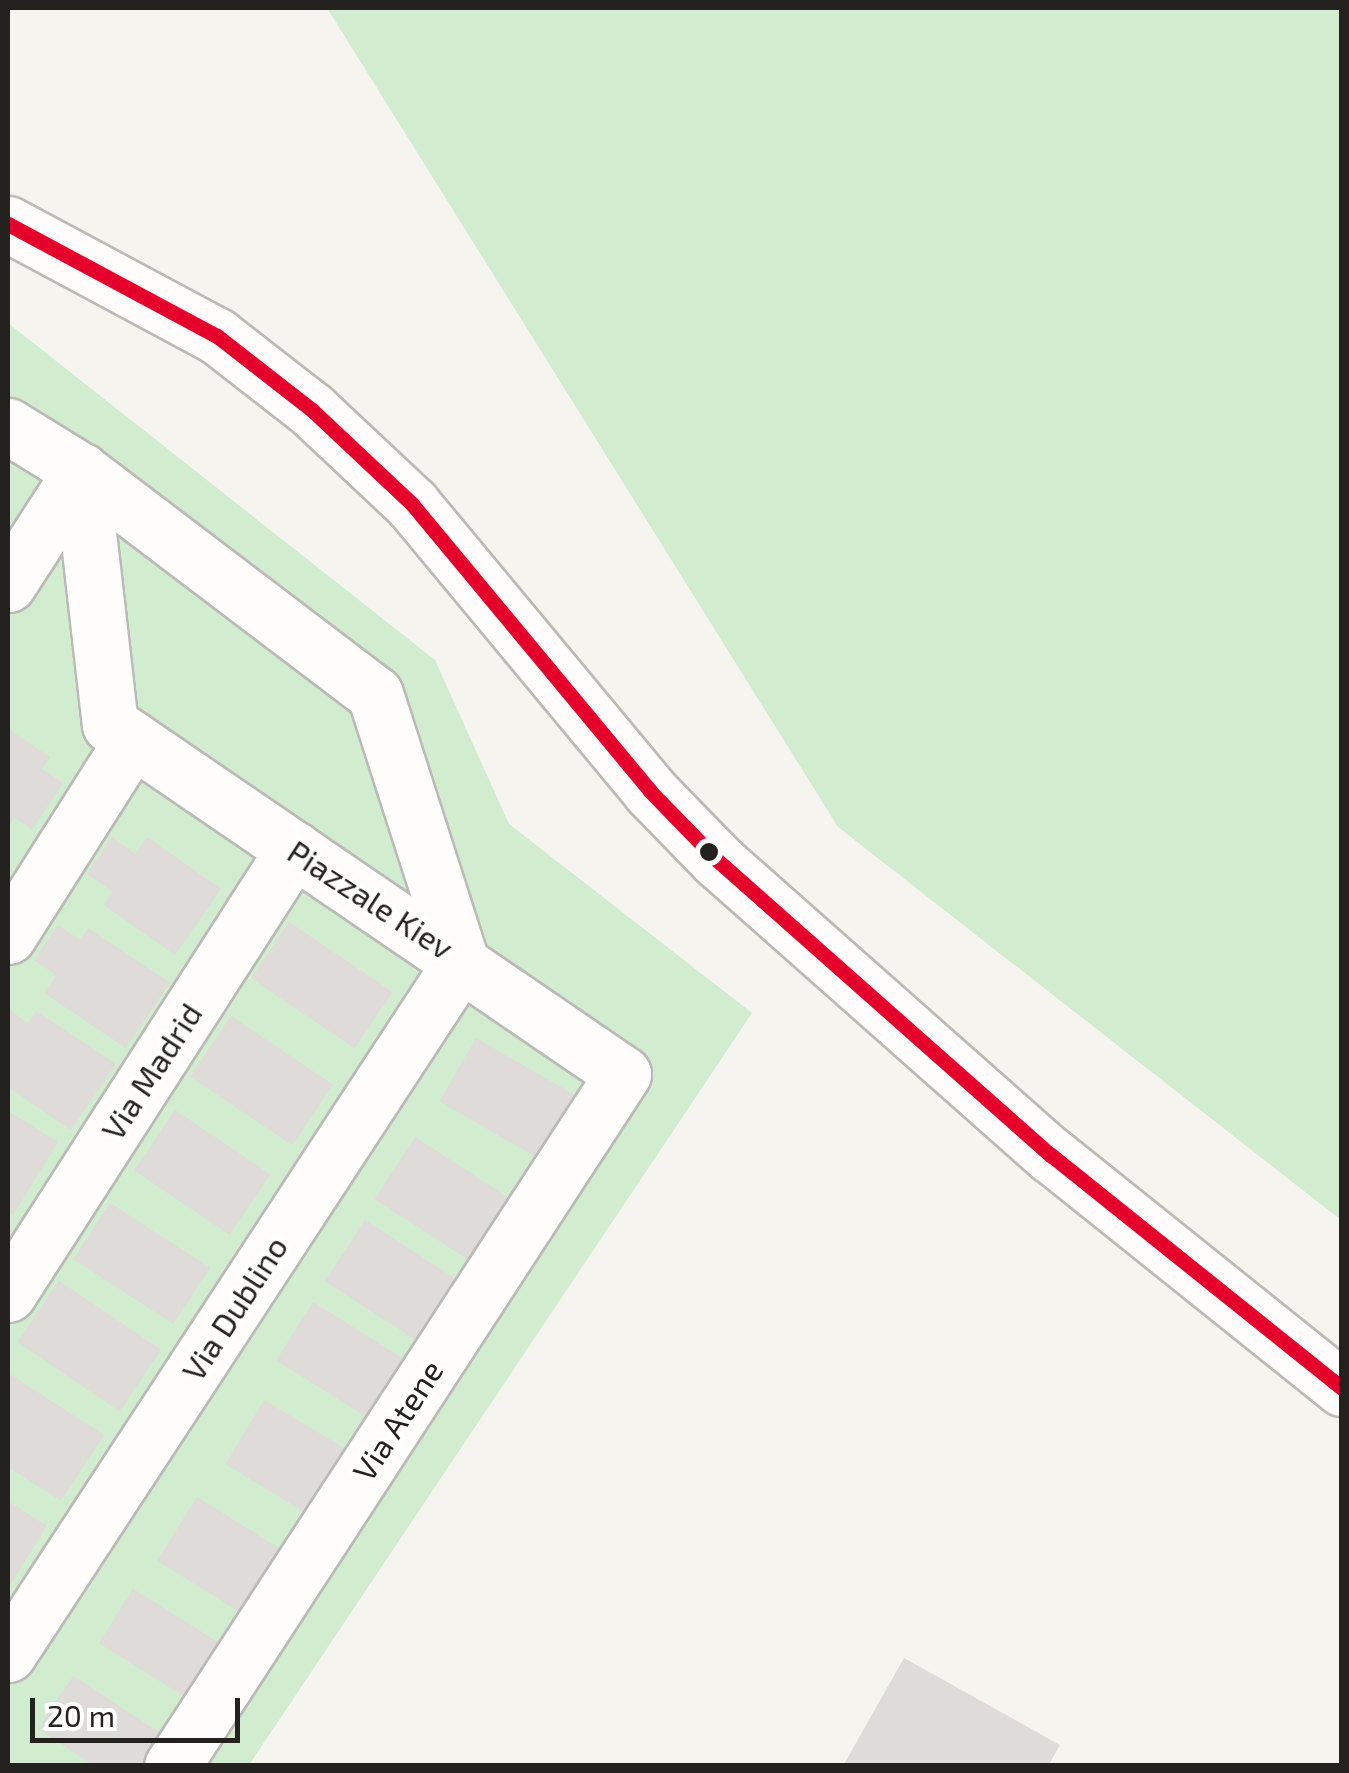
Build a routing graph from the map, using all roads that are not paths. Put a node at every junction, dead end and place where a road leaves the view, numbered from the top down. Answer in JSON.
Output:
{"nodes":[{"id":1,"x":8,"y":224,"type":"edge"},
{"id":2,"x":8,"y":426,"type":"edge"},
{"id":3,"x":81,"y":471,"type":"junction"},
{"id":4,"x":8,"y":584,"type":"edge"},
{"id":5,"x":133,"y":739,"type":"junction"},
{"id":6,"x":294,"y":848,"type":"junction"},
{"id":7,"x":8,"y":936,"type":"edge"},
{"id":8,"x":461,"y":962,"type":"junction"},
{"id":9,"x":8,"y":1294,"type":"edge"},
{"id":10,"x":1342,"y":1388,"type":"edge"},
{"id":11,"x":8,"y":1654,"type":"edge"},
{"id":12,"x":172,"y":1766,"type":"edge"}],
"edges":[{"from":1,"to":10,"type":"street"},
{"from":2,"to":3,"type":"street"},
{"from":3,"to":4,"type":"street"},
{"from":3,"to":5,"type":"street","name":"Piazzale Kiev"},
{"from":3,"to":8,"type":"street","name":"Piazzale Kiev"},
{"from":5,"to":6,"type":"street","name":"Piazzale Kiev"},
{"from":5,"to":7,"type":"street"},
{"from":6,"to":8,"type":"street","name":"Piazzale Kiev"},
{"from":6,"to":9,"type":"street","name":"Via Madrid"},
{"from":8,"to":11,"type":"street","name":"Via Dublino"},
{"from":8,"to":12,"type":"street","name":"Via Atene"}]}
